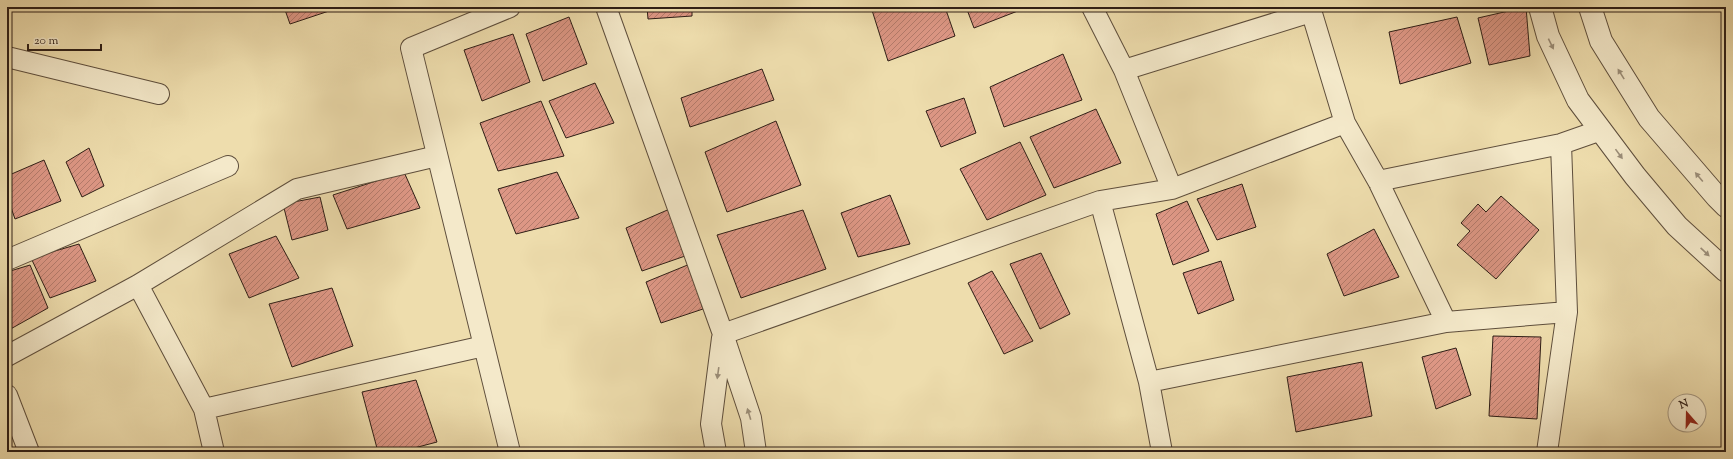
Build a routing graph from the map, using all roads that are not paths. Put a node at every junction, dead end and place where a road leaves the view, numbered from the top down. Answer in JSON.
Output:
{"nodes":[{"id":1,"x":510,"y":7,"type":"edge"},
{"id":2,"x":606,"y":7,"type":"edge"},
{"id":3,"x":1092,"y":7,"type":"edge"},
{"id":4,"x":1540,"y":7,"type":"edge"},
{"id":5,"x":1590,"y":7,"type":"edge"},
{"id":6,"x":1310,"y":9,"type":"edge"},
{"id":7,"x":7,"y":57,"type":"edge"},
{"id":8,"x":1124,"y":70,"type":"junction"},
{"id":9,"x":159,"y":94,"type":"dead end"},
{"id":10,"x":1345,"y":123,"type":"junction"},
{"id":11,"x":1602,"y":130,"type":"junction"},
{"id":12,"x":1561,"y":144,"type":"junction"},
{"id":13,"x":437,"y":156,"type":"junction"},
{"id":14,"x":228,"y":166,"type":"dead end"},
{"id":15,"x":1378,"y":181,"type":"junction"},
{"id":16,"x":1172,"y":189,"type":"junction"},
{"id":17,"x":1100,"y":201,"type":"junction"},
{"id":18,"x":1726,"y":206,"type":"edge"},
{"id":19,"x":7,"y":260,"type":"edge"},
{"id":20,"x":1726,"y":271,"type":"edge"},
{"id":21,"x":138,"y":285,"type":"junction"},
{"id":22,"x":1567,"y":312,"type":"junction"},
{"id":23,"x":1446,"y":322,"type":"junction"},
{"id":24,"x":723,"y":334,"type":"junction"},
{"id":25,"x":484,"y":346,"type":"junction"},
{"id":26,"x":7,"y":356,"type":"edge"},
{"id":27,"x":1149,"y":382,"type":"junction"},
{"id":28,"x":7,"y":395,"type":"edge"},
{"id":29,"x":204,"y":409,"type":"junction"},
{"id":30,"x":29,"y":452,"type":"edge"},
{"id":31,"x":214,"y":452,"type":"edge"},
{"id":32,"x":510,"y":452,"type":"edge"},
{"id":33,"x":716,"y":452,"type":"edge"},
{"id":34,"x":756,"y":452,"type":"edge"},
{"id":35,"x":1162,"y":452,"type":"edge"},
{"id":36,"x":1547,"y":452,"type":"edge"}],
"edges":[{"from":1,"to":13,"type":"street"},
{"from":2,"to":24,"type":"street"},
{"from":3,"to":8,"type":"street"},
{"from":4,"to":11,"type":"street","one_way":true},
{"from":18,"to":5,"type":"street","one_way":true},
{"from":6,"to":8,"type":"street"},
{"from":6,"to":10,"type":"street"},
{"from":7,"to":9,"type":"street"},
{"from":8,"to":16,"type":"street"},
{"from":10,"to":15,"type":"street"},
{"from":10,"to":16,"type":"street"},
{"from":11,"to":12,"type":"street"},
{"from":11,"to":20,"type":"street","one_way":true},
{"from":12,"to":15,"type":"street"},
{"from":12,"to":22,"type":"street"},
{"from":13,"to":21,"type":"street"},
{"from":13,"to":25,"type":"street"},
{"from":14,"to":19,"type":"street"},
{"from":15,"to":23,"type":"street"},
{"from":16,"to":17,"type":"street"},
{"from":17,"to":24,"type":"street"},
{"from":17,"to":27,"type":"street"},
{"from":21,"to":26,"type":"street"},
{"from":21,"to":29,"type":"street"},
{"from":22,"to":23,"type":"street"},
{"from":22,"to":36,"type":"street"},
{"from":23,"to":27,"type":"street"},
{"from":24,"to":33,"type":"street","one_way":true},
{"from":34,"to":24,"type":"street","one_way":true},
{"from":25,"to":29,"type":"street"},
{"from":25,"to":32,"type":"street"},
{"from":27,"to":35,"type":"street"},
{"from":28,"to":30,"type":"street"},
{"from":29,"to":31,"type":"street"}]}
